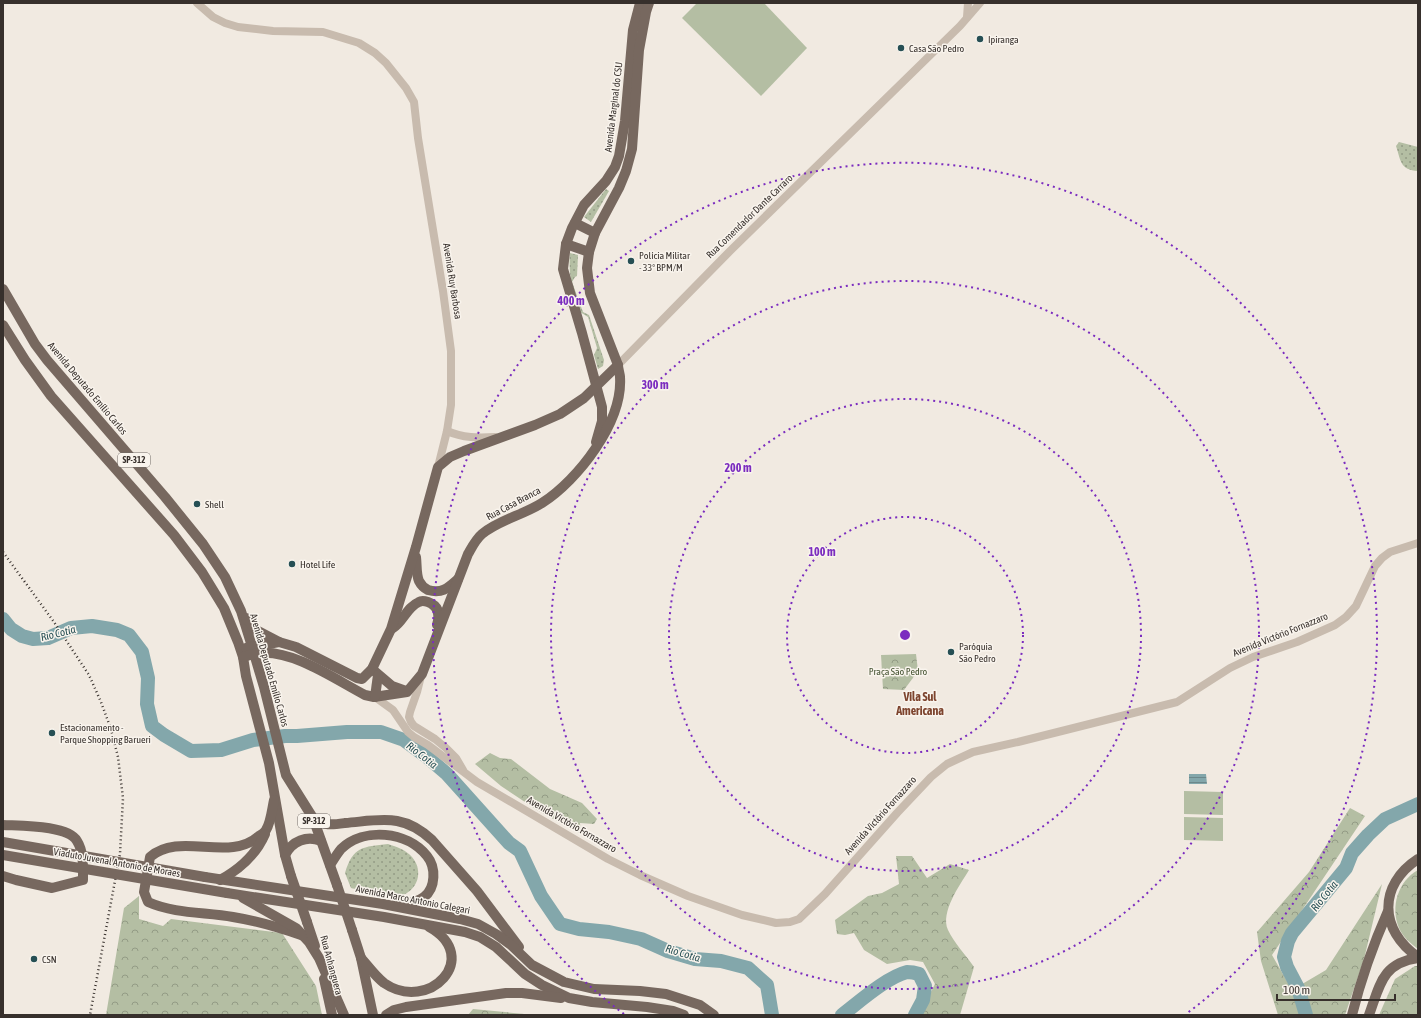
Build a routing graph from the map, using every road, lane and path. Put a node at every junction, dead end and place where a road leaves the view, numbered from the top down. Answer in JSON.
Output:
{"nodes":[{"id":1,"x":197,"y":3,"type":"edge"},
{"id":2,"x":640,"y":3,"type":"edge"},
{"id":3,"x":649,"y":3,"type":"edge"},
{"id":4,"x":968,"y":3,"type":"edge"},
{"id":5,"x":980,"y":3,"type":"edge"},
{"id":6,"x":967,"y":17,"type":"junction"},
{"id":7,"x":575,"y":223,"type":"junction"},
{"id":8,"x":596,"y":233,"type":"junction"},
{"id":9,"x":566,"y":244,"type":"junction"},
{"id":10,"x":589,"y":252,"type":"junction"},
{"id":11,"x":3,"y":289,"type":"edge"},
{"id":12,"x":3,"y":325,"type":"edge"},
{"id":13,"x":618,"y":366,"type":"junction"},
{"id":14,"x":595,"y":386,"type":"junction"},
{"id":15,"x":447,"y":431,"type":"junction"},
{"id":16,"x":501,"y":437,"type":"junction"},
{"id":17,"x":593,"y":452,"type":"junction"},
{"id":18,"x":438,"y":467,"type":"junction"},
{"id":19,"x":1418,"y":543,"type":"edge"},
{"id":20,"x":416,"y":547,"type":"junction"},
{"id":21,"x":458,"y":578,"type":"junction"},
{"id":22,"x":241,"y":611,"type":"junction"},
{"id":23,"x":391,"y":629,"type":"junction"},
{"id":24,"x":279,"y":642,"type":"junction"},
{"id":25,"x":432,"y":646,"type":"junction"},
{"id":26,"x":253,"y":650,"type":"junction"},
{"id":27,"x":241,"y":653,"type":"junction"},
{"id":28,"x":375,"y":672,"type":"junction"},
{"id":29,"x":422,"y":674,"type":"junction"},
{"id":30,"x":407,"y":692,"type":"junction"},
{"id":31,"x":375,"y":697,"type":"junction"},
{"id":32,"x":463,"y":770,"type":"junction"},
{"id":33,"x":275,"y":792,"type":"junction"},
{"id":34,"x":313,"y":818,"type":"junction"},
{"id":35,"x":3,"y":825,"type":"edge"},
{"id":36,"x":266,"y":830,"type":"junction"},
{"id":37,"x":321,"y":841,"type":"junction"},
{"id":38,"x":3,"y":842,"type":"edge"},
{"id":39,"x":3,"y":855,"type":"edge"},
{"id":40,"x":285,"y":856,"type":"junction"},
{"id":41,"x":1418,"y":859,"type":"edge"},
{"id":42,"x":330,"y":864,"type":"junction"},
{"id":43,"x":3,"y":876,"type":"edge"},
{"id":44,"x":205,"y":877,"type":"joint"},
{"id":45,"x":220,"y":880,"type":"junction"},
{"id":46,"x":238,"y":895,"type":"junction"},
{"id":47,"x":383,"y":904,"type":"junction"},
{"id":48,"x":1388,"y":911,"type":"junction"},
{"id":49,"x":424,"y":924,"type":"junction"},
{"id":50,"x":304,"y":936,"type":"junction"},
{"id":51,"x":1418,"y":957,"type":"edge"},
{"id":52,"x":319,"y":958,"type":"junction"},
{"id":53,"x":361,"y":958,"type":"junction"},
{"id":54,"x":532,"y":965,"type":"junction"},
{"id":55,"x":569,"y":998,"type":"junction"},
{"id":56,"x":332,"y":1015,"type":"edge"},
{"id":57,"x":344,"y":1015,"type":"edge"},
{"id":58,"x":373,"y":1015,"type":"edge"},
{"id":59,"x":386,"y":1015,"type":"edge"},
{"id":60,"x":684,"y":1015,"type":"edge"},
{"id":61,"x":714,"y":1015,"type":"edge"},
{"id":62,"x":1352,"y":1015,"type":"edge"},
{"id":63,"x":1369,"y":1015,"type":"edge"}],
"edges":[{"from":1,"to":15,"type":"street","name":"Avenida Ruy Barbosa"},
{"from":2,"to":7,"type":"main road","name":"Avenida Marginal do CSU"},
{"from":3,"to":8,"type":"main road","name":"Avenida Marginal do CSU"},
{"from":4,"to":6,"type":"street"},
{"from":5,"to":6,"type":"street","name":"Rua Comendador Dante Carraro"},
{"from":6,"to":13,"type":"street","name":"Rua Comendador Dante Carraro"},
{"from":7,"to":8,"type":"main road"},
{"from":7,"to":9,"type":"main road","name":"Avenida Marginal do CSU"},
{"from":8,"to":10,"type":"main road","name":"Avenida Marginal do CSU"},
{"from":9,"to":10,"type":"main road"},
{"from":9,"to":14,"type":"main road","name":"Avenida Marginal do CSU"},
{"from":10,"to":13,"type":"main road","name":"Avenida Marginal do CSU"},
{"from":11,"to":22,"type":"main road","name":"Avenida Deputado Emílio Carlos","number":"SP-312"},
{"from":12,"to":27,"type":"main road","number":"SP-312"},
{"from":13,"to":14,"type":"main road","name":"Rua Comendador Dante Carraro"},
{"from":13,"to":17,"type":"main road","name":"Rua Casa Branca"},
{"from":14,"to":16,"type":"main road","name":"Rua Comendador Dante Carraro"},
{"from":14,"to":17,"type":"main road","name":"Rua Casa Branca"},
{"from":15,"to":16,"type":"street"},
{"from":15,"to":18,"type":"street","name":"Avenida Ruy Barbosa"},
{"from":16,"to":18,"type":"main road","name":"Rua Comendador Dante Carraro"},
{"from":17,"to":21,"type":"main road","name":"Rua Casa Branca"},
{"from":18,"to":20,"type":"main road","name":"Avenida Ruy Barbosa"},
{"from":19,"to":32,"type":"street","name":"Avenida Victório Fornazzaro"},
{"from":20,"to":21,"type":"main road"},
{"from":20,"to":23,"type":"main road","name":"Avenida Ruy Barbosa"},
{"from":21,"to":25,"type":"main road","name":"Rua Casa Branca"},
{"from":22,"to":24,"type":"main road"},
{"from":22,"to":26,"type":"main road","name":"Avenida Deputado Emílio Carlos","number":"SP-312"},
{"from":23,"to":25,"type":"main road"},
{"from":23,"to":28,"type":"main road","name":"Avenida Ruy Barbosa"},
{"from":24,"to":26,"type":"main road"},
{"from":24,"to":28,"type":"main road"},
{"from":25,"to":29,"type":"main road","name":"Rua Casa Branca"},
{"from":26,"to":27,"type":"main road"},
{"from":26,"to":31,"type":"main road","name":"Avenida Victório Fornazzaro"},
{"from":26,"to":34,"type":"main road","name":"Avenida Deputado Emílio Carlos","number":"SP-312"},
{"from":27,"to":33,"type":"main road","number":"SP-312"},
{"from":28,"to":30,"type":"main road"},
{"from":28,"to":31,"type":"main road","name":"Avenida Ruy Barbosa"},
{"from":29,"to":30,"type":"main road"},
{"from":29,"to":32,"type":"street"},
{"from":30,"to":31,"type":"main road"},
{"from":31,"to":32,"type":"street","name":"Avenida Victório Fornazzaro"},
{"from":33,"to":36,"type":"main road"},
{"from":33,"to":40,"type":"main road","number":"SP-312"},
{"from":34,"to":37,"type":"main road","name":"Avenida Deputado Emílio Carlos","number":"SP-312"},
{"from":34,"to":54,"type":"main road"},
{"from":35,"to":43,"type":"main road"},
{"from":36,"to":45,"type":"main road"},
{"from":36,"to":50,"type":"main road"},
{"from":37,"to":40,"type":"main road"},
{"from":37,"to":42,"type":"main road","name":"Avenida Deputado Emílio Carlos","number":"SP-312"},
{"from":38,"to":44,"type":"main road","name":"Viaduto Juvenal Antonio de Moraes","bridge":true},
{"from":39,"to":46,"type":"main road","name":"Viaduto Juvenal Antonio de Moraes","bridge":true},
{"from":40,"to":52,"type":"main road","name":"Rua Anhanguera","number":"SP-312","bridge":true},
{"from":41,"to":48,"type":"main road"},
{"from":42,"to":47,"type":"main road"},
{"from":42,"to":53,"type":"main road","name":"Avenida Deputado Emílio Carlos","number":"SP-312","bridge":true},
{"from":44,"to":45,"type":"main road","name":"Avenida Marco Antonio Calegari"},
{"from":45,"to":47,"type":"main road","name":"Avenida Marco Antonio Calegari"},
{"from":46,"to":49,"type":"main road"},
{"from":46,"to":50,"type":"main road"},
{"from":47,"to":54,"type":"main road","name":"Avenida Marco Antonio Calegari"},
{"from":48,"to":51,"type":"main road"},
{"from":48,"to":62,"type":"main road"},
{"from":49,"to":53,"type":"main road"},
{"from":49,"to":55,"type":"main road"},
{"from":50,"to":52,"type":"main road"},
{"from":51,"to":63,"type":"main road"},
{"from":52,"to":56,"type":"main road","name":"Rua Anhanguera","number":"SP-312"},
{"from":52,"to":57,"type":"main road"},
{"from":53,"to":58,"type":"main road","number":"SP-312"},
{"from":54,"to":61,"type":"main road","name":"Avenida Marco Antonio Calegari"},
{"from":55,"to":59,"type":"main road"},
{"from":55,"to":60,"type":"main road"}]}
